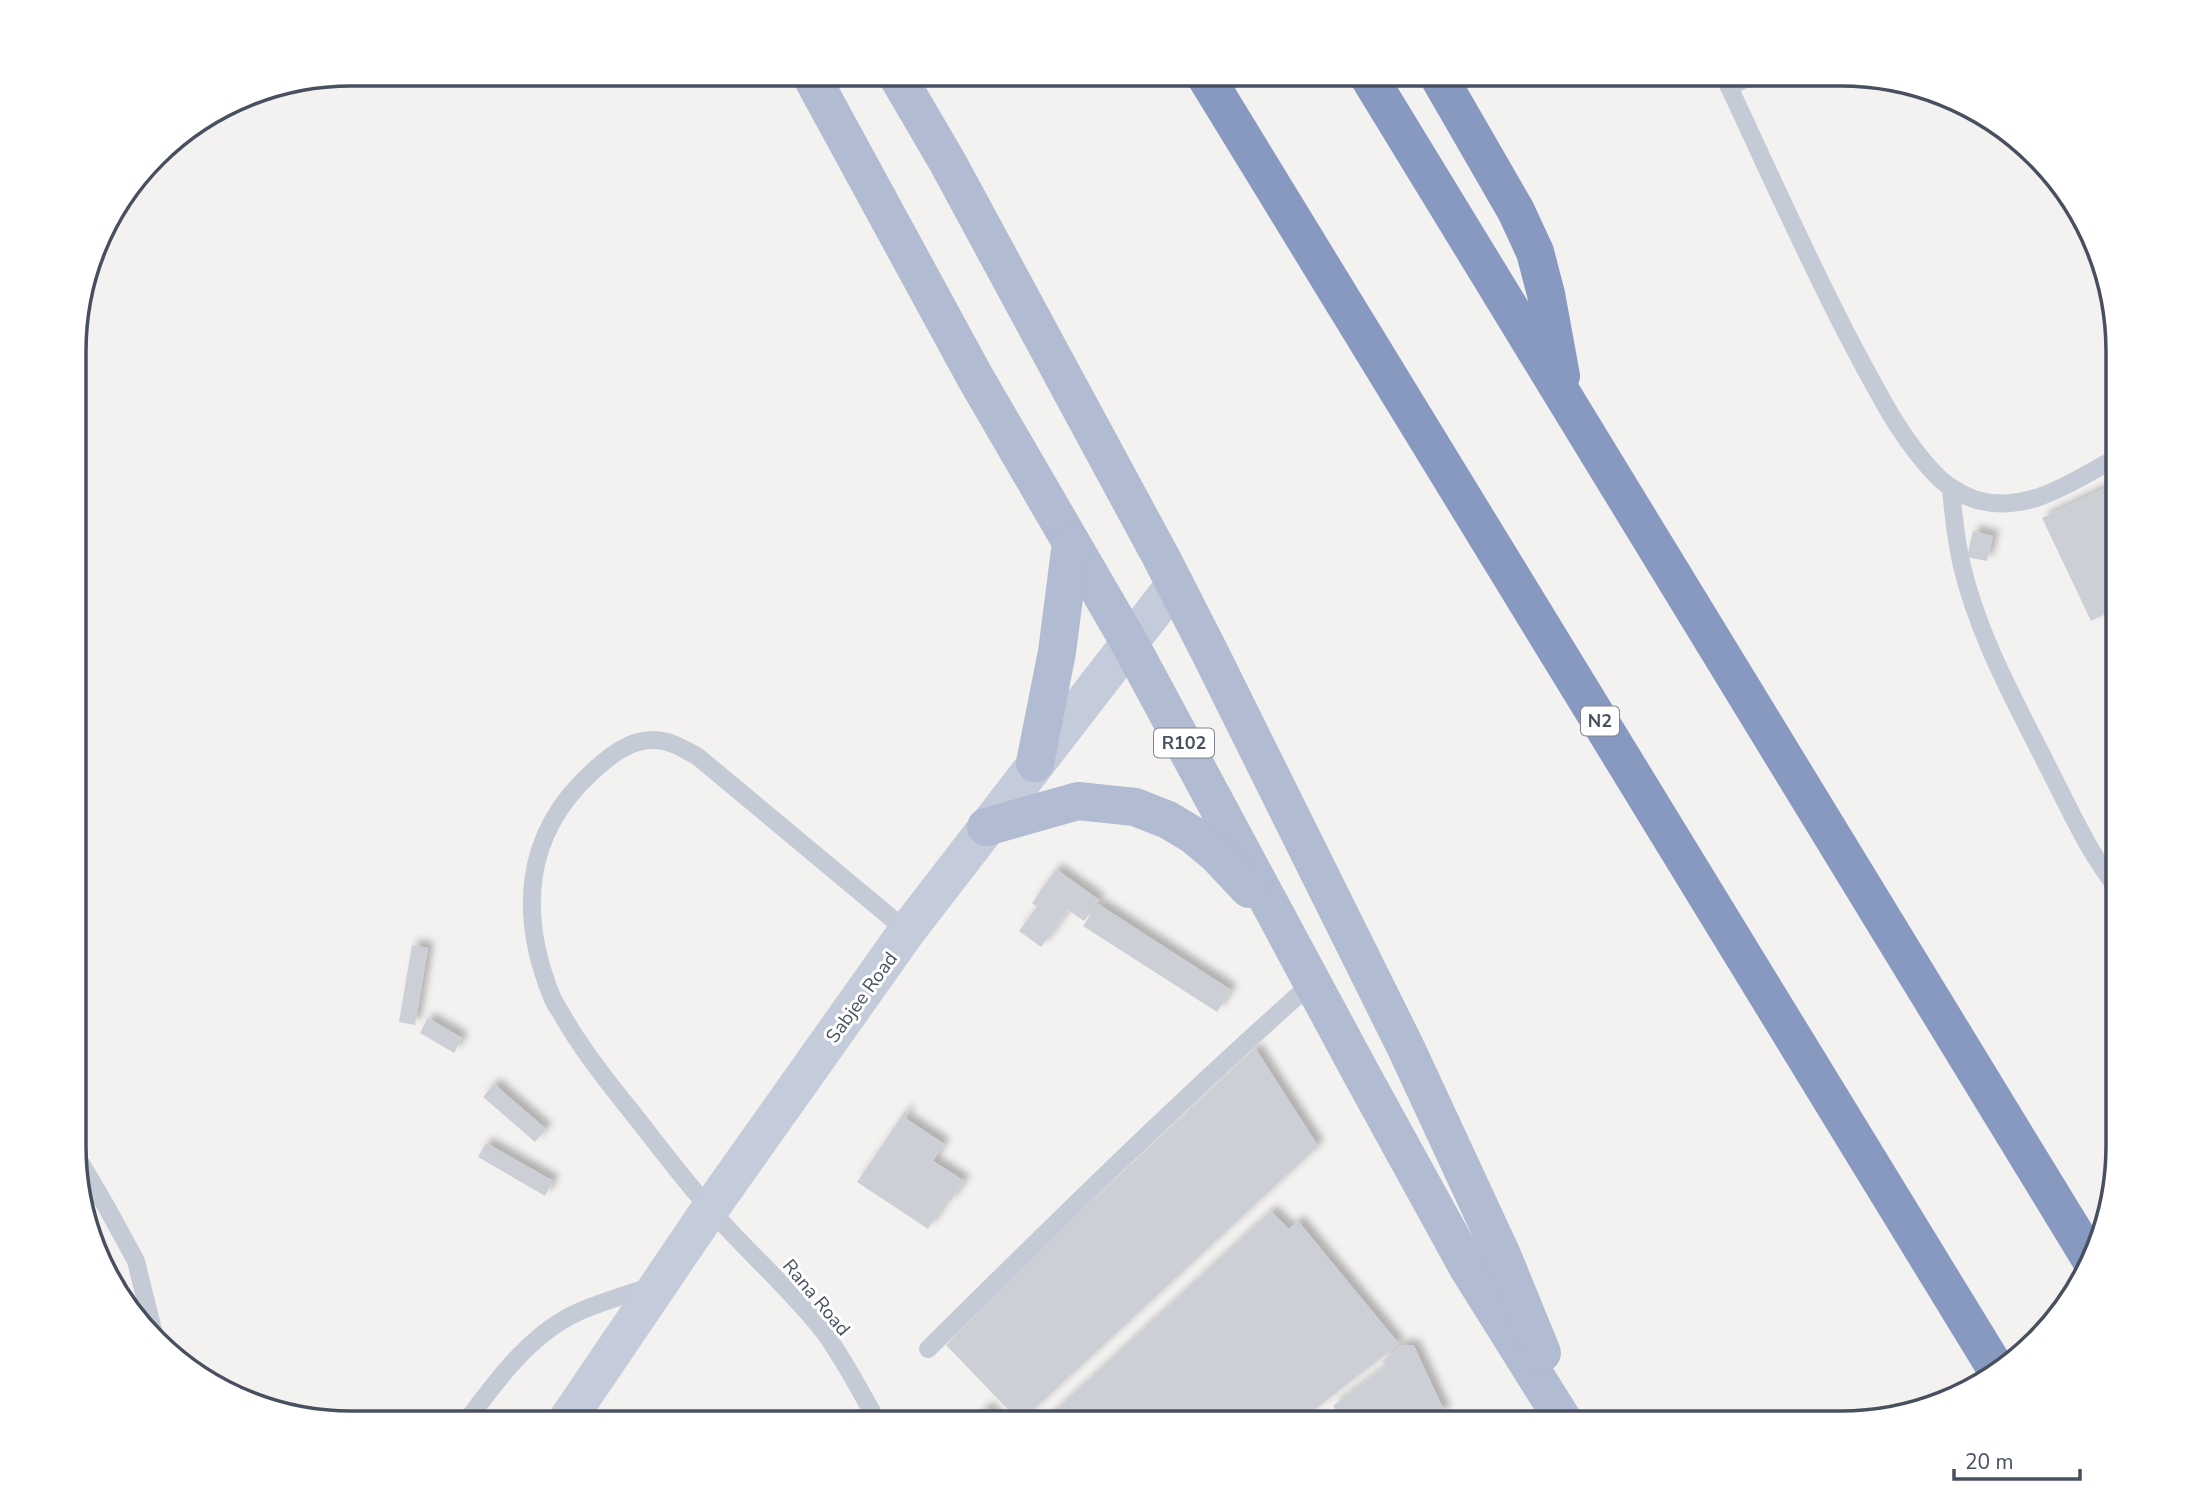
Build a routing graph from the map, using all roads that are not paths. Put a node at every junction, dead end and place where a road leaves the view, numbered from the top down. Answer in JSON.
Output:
{"nodes":[{"id":1,"x":817,"y":86,"type":"edge"},
{"id":2,"x":903,"y":86,"type":"edge"},
{"id":3,"x":1211,"y":86,"type":"edge"},
{"id":4,"x":1374,"y":86,"type":"edge"},
{"id":5,"x":1444,"y":86,"type":"edge"},
{"id":6,"x":1728,"y":86,"type":"edge"},
{"id":7,"x":1563,"y":394,"type":"junction"},
{"id":8,"x":2106,"y":463,"type":"edge"},
{"id":9,"x":1951,"y":488,"type":"junction"},
{"id":10,"x":1071,"y":543,"type":"junction"},
{"id":11,"x":1175,"y":584,"type":"junction"},
{"id":12,"x":1129,"y":642,"type":"junction"},
{"id":13,"x":1035,"y":763,"type":"junction"},
{"id":14,"x":986,"y":827,"type":"junction"},
{"id":15,"x":2106,"y":871,"type":"edge"},
{"id":16,"x":1282,"y":924,"type":"junction"},
{"id":17,"x":907,"y":931,"type":"junction"},
{"id":18,"x":1312,"y":982,"type":"junction"},
{"id":19,"x":87,"y":1174,"type":"edge"},
{"id":20,"x":710,"y":1209,"type":"junction"},
{"id":21,"x":2085,"y":1250,"type":"edge"},
{"id":22,"x":659,"y":1283,"type":"junction"},
{"id":23,"x":149,"y":1318,"type":"edge"},
{"id":24,"x":928,"y":1349,"type":"dead end"},
{"id":25,"x":1993,"y":1363,"type":"edge"},
{"id":26,"x":474,"y":1411,"type":"edge"},
{"id":27,"x":573,"y":1411,"type":"edge"},
{"id":28,"x":871,"y":1411,"type":"edge"},
{"id":29,"x":1558,"y":1411,"type":"edge"},
{"id":30,"x":1560,"y":1411,"type":"edge"}],
"edges":[{"from":1,"to":10,"type":"main road","number":"R102"},
{"from":2,"to":11,"type":"main road","number":"R102"},
{"from":3,"to":25,"type":"highway","number":"N2"},
{"from":4,"to":7,"type":"highway"},
{"from":5,"to":7,"type":"highway"},
{"from":6,"to":9,"type":"lane"},
{"from":7,"to":21,"type":"highway"},
{"from":8,"to":9,"type":"lane"},
{"from":9,"to":15,"type":"lane"},
{"from":10,"to":12,"type":"main road","number":"R102"},
{"from":10,"to":13,"type":"main road"},
{"from":11,"to":12,"type":"street","name":"Sabjee Road"},
{"from":11,"to":30,"type":"main road","number":"R102"},
{"from":12,"to":13,"type":"street","name":"Sabjee Road"},
{"from":12,"to":16,"type":"main road","number":"R102"},
{"from":13,"to":14,"type":"street","name":"Sabjee Road"},
{"from":14,"to":16,"type":"main road"},
{"from":14,"to":17,"type":"street","name":"Sabjee Road"},
{"from":16,"to":18,"type":"main road","number":"R102"},
{"from":17,"to":20,"type":"street","name":"Sabjee Road"},
{"from":17,"to":20,"type":"lane","name":"Rana Road"},
{"from":18,"to":24,"type":"lane"},
{"from":18,"to":29,"type":"main road","number":"R102"},
{"from":19,"to":23,"type":"lane"},
{"from":20,"to":22,"type":"street","name":"Sabjee Road"},
{"from":20,"to":28,"type":"lane","name":"Rana Road"},
{"from":22,"to":26,"type":"lane"},
{"from":22,"to":27,"type":"street","name":"Sabjee Road"}]}
